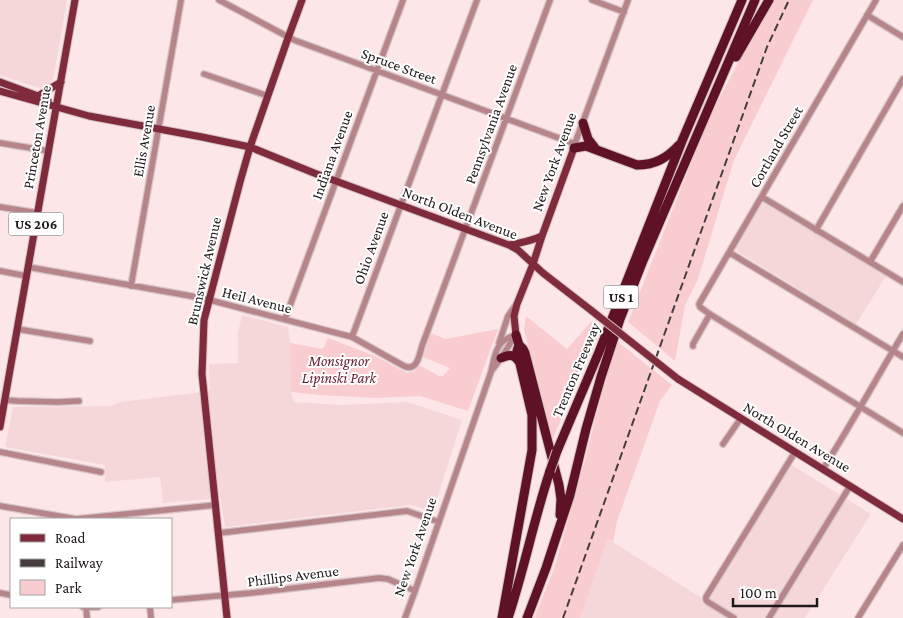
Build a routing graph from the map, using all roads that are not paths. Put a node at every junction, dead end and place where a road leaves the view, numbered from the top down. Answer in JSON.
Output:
{"nodes":[{"id":1,"x":75,"y":0,"type":"edge"},
{"id":2,"x":181,"y":0,"type":"edge"},
{"id":3,"x":219,"y":0,"type":"edge"},
{"id":4,"x":302,"y":0,"type":"edge"},
{"id":5,"x":403,"y":0,"type":"edge"},
{"id":6,"x":477,"y":0,"type":"edge"},
{"id":7,"x":550,"y":0,"type":"edge"},
{"id":8,"x":592,"y":0,"type":"edge"},
{"id":9,"x":628,"y":0,"type":"edge"},
{"id":10,"x":742,"y":0,"type":"edge"},
{"id":11,"x":755,"y":0,"type":"edge"},
{"id":12,"x":768,"y":0,"type":"edge"},
{"id":13,"x":876,"y":0,"type":"edge"},
{"id":14,"x":624,"y":12,"type":"junction"},
{"id":15,"x":867,"y":15,"type":"junction"},
{"id":16,"x":903,"y":37,"type":"edge"},
{"id":17,"x":288,"y":38,"type":"junction"},
{"id":18,"x":376,"y":71,"type":"junction"},
{"id":19,"x":204,"y":74,"type":"dead end"},
{"id":20,"x":903,"y":79,"type":"edge"},
{"id":21,"x":0,"y":82,"type":"edge"},
{"id":22,"x":61,"y":82,"type":"junction"},
{"id":23,"x":0,"y":91,"type":"edge"},
{"id":24,"x":442,"y":95,"type":"junction"},
{"id":25,"x":38,"y":96,"type":"junction"},
{"id":26,"x":268,"y":96,"type":"junction"},
{"id":27,"x":57,"y":106,"type":"junction"},
{"id":28,"x":708,"y":108,"type":"junction"},
{"id":29,"x":506,"y":119,"type":"junction"},
{"id":30,"x":583,"y":123,"type":"junction"},
{"id":31,"x":159,"y":128,"type":"junction"},
{"id":32,"x":682,"y":141,"type":"junction"},
{"id":33,"x":0,"y":143,"type":"edge"},
{"id":34,"x":574,"y":146,"type":"junction"},
{"id":35,"x":250,"y":147,"type":"junction"},
{"id":36,"x":596,"y":148,"type":"junction"},
{"id":37,"x":49,"y":150,"type":"junction"},
{"id":38,"x":336,"y":180,"type":"junction"},
{"id":39,"x":762,"y":196,"type":"junction"},
{"id":40,"x":401,"y":204,"type":"junction"},
{"id":41,"x":903,"y":206,"type":"edge"},
{"id":42,"x":0,"y":207,"type":"edge"},
{"id":43,"x":38,"y":214,"type":"junction"},
{"id":44,"x":466,"y":229,"type":"junction"},
{"id":45,"x":816,"y":230,"type":"junction"},
{"id":46,"x":542,"y":236,"type":"junction"},
{"id":47,"x":509,"y":245,"type":"junction"},
{"id":48,"x":730,"y":252,"type":"junction"},
{"id":49,"x":870,"y":262,"type":"junction"},
{"id":50,"x":533,"y":264,"type":"junction"},
{"id":51,"x":28,"y":267,"type":"junction"},
{"id":52,"x":0,"y":271,"type":"edge"},
{"id":53,"x":27,"y":276,"type":"junction"},
{"id":54,"x":903,"y":282,"type":"edge"},
{"id":55,"x":132,"y":286,"type":"junction"},
{"id":56,"x":209,"y":300,"type":"junction"},
{"id":57,"x":516,"y":304,"type":"junction"},
{"id":58,"x":710,"y":314,"type":"junction"},
{"id":59,"x":285,"y":319,"type":"junction"},
{"id":60,"x":17,"y":329,"type":"junction"},
{"id":61,"x":903,"y":334,"type":"edge"},
{"id":62,"x":516,"y":335,"type":"junction"},
{"id":63,"x":352,"y":337,"type":"junction"},
{"id":64,"x":90,"y":341,"type":"dead end"},
{"id":65,"x":518,"y":345,"type":"junction"},
{"id":66,"x":498,"y":346,"type":"junction"},
{"id":67,"x":693,"y":346,"type":"dead end"},
{"id":68,"x":893,"y":350,"type":"junction"},
{"id":69,"x":903,"y":357,"type":"edge"},
{"id":70,"x":502,"y":358,"type":"junction"},
{"id":71,"x":520,"y":364,"type":"junction"},
{"id":72,"x":412,"y":368,"type":"joint"},
{"id":73,"x":490,"y":372,"type":"junction"},
{"id":74,"x":4,"y":400,"type":"junction"},
{"id":75,"x":79,"y":401,"type":"dead end"},
{"id":76,"x":860,"y":407,"type":"junction"},
{"id":77,"x":741,"y":418,"type":"junction"},
{"id":78,"x":0,"y":427,"type":"edge"},
{"id":79,"x":903,"y":433,"type":"edge"},
{"id":80,"x":724,"y":444,"type":"dead end"},
{"id":81,"x":0,"y":452,"type":"edge"},
{"id":82,"x":795,"y":452,"type":"junction"},
{"id":83,"x":823,"y":468,"type":"junction"},
{"id":84,"x":101,"y":472,"type":"dead end"},
{"id":85,"x":850,"y":486,"type":"junction"},
{"id":86,"x":216,"y":505,"type":"junction"},
{"id":87,"x":0,"y":506,"type":"edge"},
{"id":88,"x":141,"y":512,"type":"junction"},
{"id":89,"x":73,"y":518,"type":"edge"},
{"id":90,"x":88,"y":518,"type":"edge"},
{"id":91,"x":142,"y":518,"type":"edge"},
{"id":92,"x":903,"y":518,"type":"edge"},
{"id":93,"x":439,"y":522,"type":"junction"},
{"id":94,"x":559,"y":529,"type":"junction"},
{"id":95,"x":219,"y":533,"type":"junction"},
{"id":96,"x":903,"y":545,"type":"edge"},
{"id":97,"x":415,"y":590,"type":"junction"},
{"id":98,"x":225,"y":596,"type":"junction"},
{"id":99,"x":172,"y":600,"type":"edge"},
{"id":100,"x":227,"y":618,"type":"edge"},
{"id":101,"x":405,"y":618,"type":"edge"},
{"id":102,"x":502,"y":618,"type":"edge"},
{"id":103,"x":508,"y":618,"type":"edge"},
{"id":104,"x":527,"y":618,"type":"edge"},
{"id":105,"x":734,"y":618,"type":"edge"},
{"id":106,"x":769,"y":618,"type":"edge"},
{"id":107,"x":858,"y":618,"type":"edge"}],
"edges":[{"from":1,"to":22,"type":"main road","name":"Princeton Avenue","number":"US 206"},
{"from":2,"to":31,"type":"street","name":"Ellis Avenue"},
{"from":3,"to":17,"type":"street","name":"Spruce Street"},
{"from":4,"to":17,"type":"main road","name":"Brunswick Avenue"},
{"from":5,"to":18,"type":"street","name":"Indiana Avenue"},
{"from":6,"to":24,"type":"street","name":"Ohio Avenue"},
{"from":7,"to":29,"type":"street","name":"Pennsylvania Avenue"},
{"from":8,"to":14,"type":"street"},
{"from":9,"to":14,"type":"street","name":"New York Avenue"},
{"from":10,"to":32,"type":"highway","name":"Trenton Freeway","number":"US 1"},
{"from":11,"to":28,"type":"highway","name":"Trenton Freeway","number":"US 1"},
{"from":12,"to":28,"type":"highway"},
{"from":13,"to":15,"type":"street","name":"Cortland Street"},
{"from":14,"to":30,"type":"street","name":"New York Avenue"},
{"from":15,"to":16,"type":"street"},
{"from":15,"to":39,"type":"street","name":"Cortland Street"},
{"from":17,"to":18,"type":"street","name":"Spruce Street"},
{"from":17,"to":26,"type":"main road","name":"Brunswick Avenue"},
{"from":18,"to":24,"type":"street","name":"Spruce Street"},
{"from":18,"to":38,"type":"street","name":"Indiana Avenue"},
{"from":19,"to":26,"type":"street"},
{"from":20,"to":45,"type":"street"},
{"from":21,"to":25,"type":"main road"},
{"from":22,"to":25,"type":"main road"},
{"from":22,"to":27,"type":"main road","name":"Princeton Avenue","number":"US 206"},
{"from":23,"to":27,"type":"main road"},
{"from":24,"to":29,"type":"street","name":"Spruce Street"},
{"from":24,"to":40,"type":"street","name":"Ohio Avenue"},
{"from":25,"to":27,"type":"main road"},
{"from":26,"to":35,"type":"main road","name":"Brunswick Avenue"},
{"from":27,"to":31,"type":"main road","name":"North Olden Avenue"},
{"from":27,"to":37,"type":"main road","name":"Princeton Avenue","number":"US 206"},
{"from":28,"to":94,"type":"highway","name":"Trenton Freeway","number":"US 1"},
{"from":29,"to":34,"type":"street","name":"Spruce Street"},
{"from":29,"to":44,"type":"street","name":"Pennsylvania Avenue"},
{"from":30,"to":34,"type":"street","name":"New York Avenue"},
{"from":30,"to":36,"type":"highway"},
{"from":31,"to":35,"type":"main road","name":"North Olden Avenue"},
{"from":31,"to":55,"type":"street","name":"Ellis Avenue"},
{"from":32,"to":36,"type":"highway"},
{"from":32,"to":103,"type":"highway","name":"Trenton Freeway","number":"US 1","bridge":true},
{"from":33,"to":37,"type":"street"},
{"from":34,"to":36,"type":"highway"},
{"from":34,"to":46,"type":"main road","name":"New York Avenue"},
{"from":35,"to":38,"type":"main road","name":"North Olden Avenue"},
{"from":35,"to":56,"type":"main road","name":"Brunswick Avenue"},
{"from":37,"to":43,"type":"main road","name":"Princeton Avenue","number":"US 206"},
{"from":38,"to":40,"type":"main road","name":"North Olden Avenue"},
{"from":38,"to":59,"type":"street","name":"Indiana Avenue"},
{"from":39,"to":45,"type":"street"},
{"from":39,"to":48,"type":"street","name":"Cortland Street"},
{"from":40,"to":44,"type":"main road","name":"North Olden Avenue"},
{"from":40,"to":63,"type":"street","name":"Ohio Avenue"},
{"from":41,"to":49,"type":"street"},
{"from":42,"to":43,"type":"street"},
{"from":43,"to":51,"type":"main road","name":"Princeton Avenue","number":"US 206"},
{"from":44,"to":47,"type":"main road","name":"North Olden Avenue"},
{"from":44,"to":72,"type":"street","name":"Pennsylvania Avenue"},
{"from":45,"to":49,"type":"street"},
{"from":46,"to":47,"type":"main road"},
{"from":46,"to":50,"type":"main road","name":"New York Avenue"},
{"from":47,"to":50,"type":"main road","name":"North Olden Avenue"},
{"from":48,"to":58,"type":"street","name":"Cortland Street"},
{"from":48,"to":68,"type":"street"},
{"from":49,"to":54,"type":"street"},
{"from":50,"to":57,"type":"main road","name":"New York Avenue"},
{"from":50,"to":77,"type":"main road","name":"North Olden Avenue","bridge":true},
{"from":51,"to":53,"type":"main road","name":"Princeton Avenue","number":"US 206"},
{"from":51,"to":55,"type":"street","name":"Heil Avenue"},
{"from":52,"to":53,"type":"street"},
{"from":53,"to":60,"type":"main road","name":"Princeton Avenue","number":"US 206"},
{"from":55,"to":56,"type":"street","name":"Heil Avenue"},
{"from":56,"to":59,"type":"street","name":"Heil Avenue"},
{"from":56,"to":86,"type":"main road","name":"Brunswick Avenue"},
{"from":57,"to":62,"type":"main road","name":"New York Avenue"},
{"from":57,"to":66,"type":"street","name":"New York Avenue"},
{"from":58,"to":67,"type":"street"},
{"from":58,"to":76,"type":"street"},
{"from":59,"to":63,"type":"street","name":"Heil Avenue"},
{"from":60,"to":64,"type":"street"},
{"from":60,"to":74,"type":"main road","name":"Princeton Avenue","number":"US 206"},
{"from":61,"to":68,"type":"street"},
{"from":62,"to":65,"type":"highway"},
{"from":62,"to":66,"type":"street"},
{"from":62,"to":70,"type":"street","name":"New York Avenue"},
{"from":63,"to":72,"type":"street","name":"Heil Avenue"},
{"from":65,"to":71,"type":"highway"},
{"from":65,"to":94,"type":"highway"},
{"from":66,"to":73,"type":"street","name":"New York Avenue"},
{"from":68,"to":69,"type":"street"},
{"from":68,"to":76,"type":"street"},
{"from":70,"to":71,"type":"highway"},
{"from":70,"to":73,"type":"street","name":"New York Avenue"},
{"from":71,"to":102,"type":"highway"},
{"from":73,"to":93,"type":"street","name":"New York Avenue"},
{"from":74,"to":75,"type":"street"},
{"from":74,"to":78,"type":"main road","name":"Princeton Avenue","number":"US 206"},
{"from":76,"to":79,"type":"street"},
{"from":76,"to":83,"type":"street"},
{"from":77,"to":80,"type":"street"},
{"from":77,"to":82,"type":"main road","name":"North Olden Avenue"},
{"from":81,"to":84,"type":"street"},
{"from":82,"to":83,"type":"main road","name":"North Olden Avenue"},
{"from":82,"to":105,"type":"street"},
{"from":83,"to":85,"type":"main road","name":"North Olden Avenue"},
{"from":85,"to":92,"type":"main road","name":"North Olden Avenue"},
{"from":85,"to":106,"type":"street"},
{"from":86,"to":88,"type":"street"},
{"from":86,"to":95,"type":"main road","name":"Brunswick Avenue"},
{"from":87,"to":89,"type":"street"},
{"from":88,"to":90,"type":"street"},
{"from":88,"to":91,"type":"street"},
{"from":93,"to":95,"type":"street"},
{"from":93,"to":97,"type":"street","name":"New York Avenue"},
{"from":94,"to":104,"type":"highway","name":"Trenton Freeway","number":"US 1"},
{"from":95,"to":98,"type":"main road","name":"Brunswick Avenue"},
{"from":96,"to":107,"type":"street"},
{"from":97,"to":98,"type":"street","name":"Phillips Avenue"},
{"from":97,"to":101,"type":"street","name":"New York Avenue"},
{"from":98,"to":99,"type":"street","name":"Phillips Avenue"},
{"from":98,"to":100,"type":"main road","name":"Brunswick Avenue"}]}
